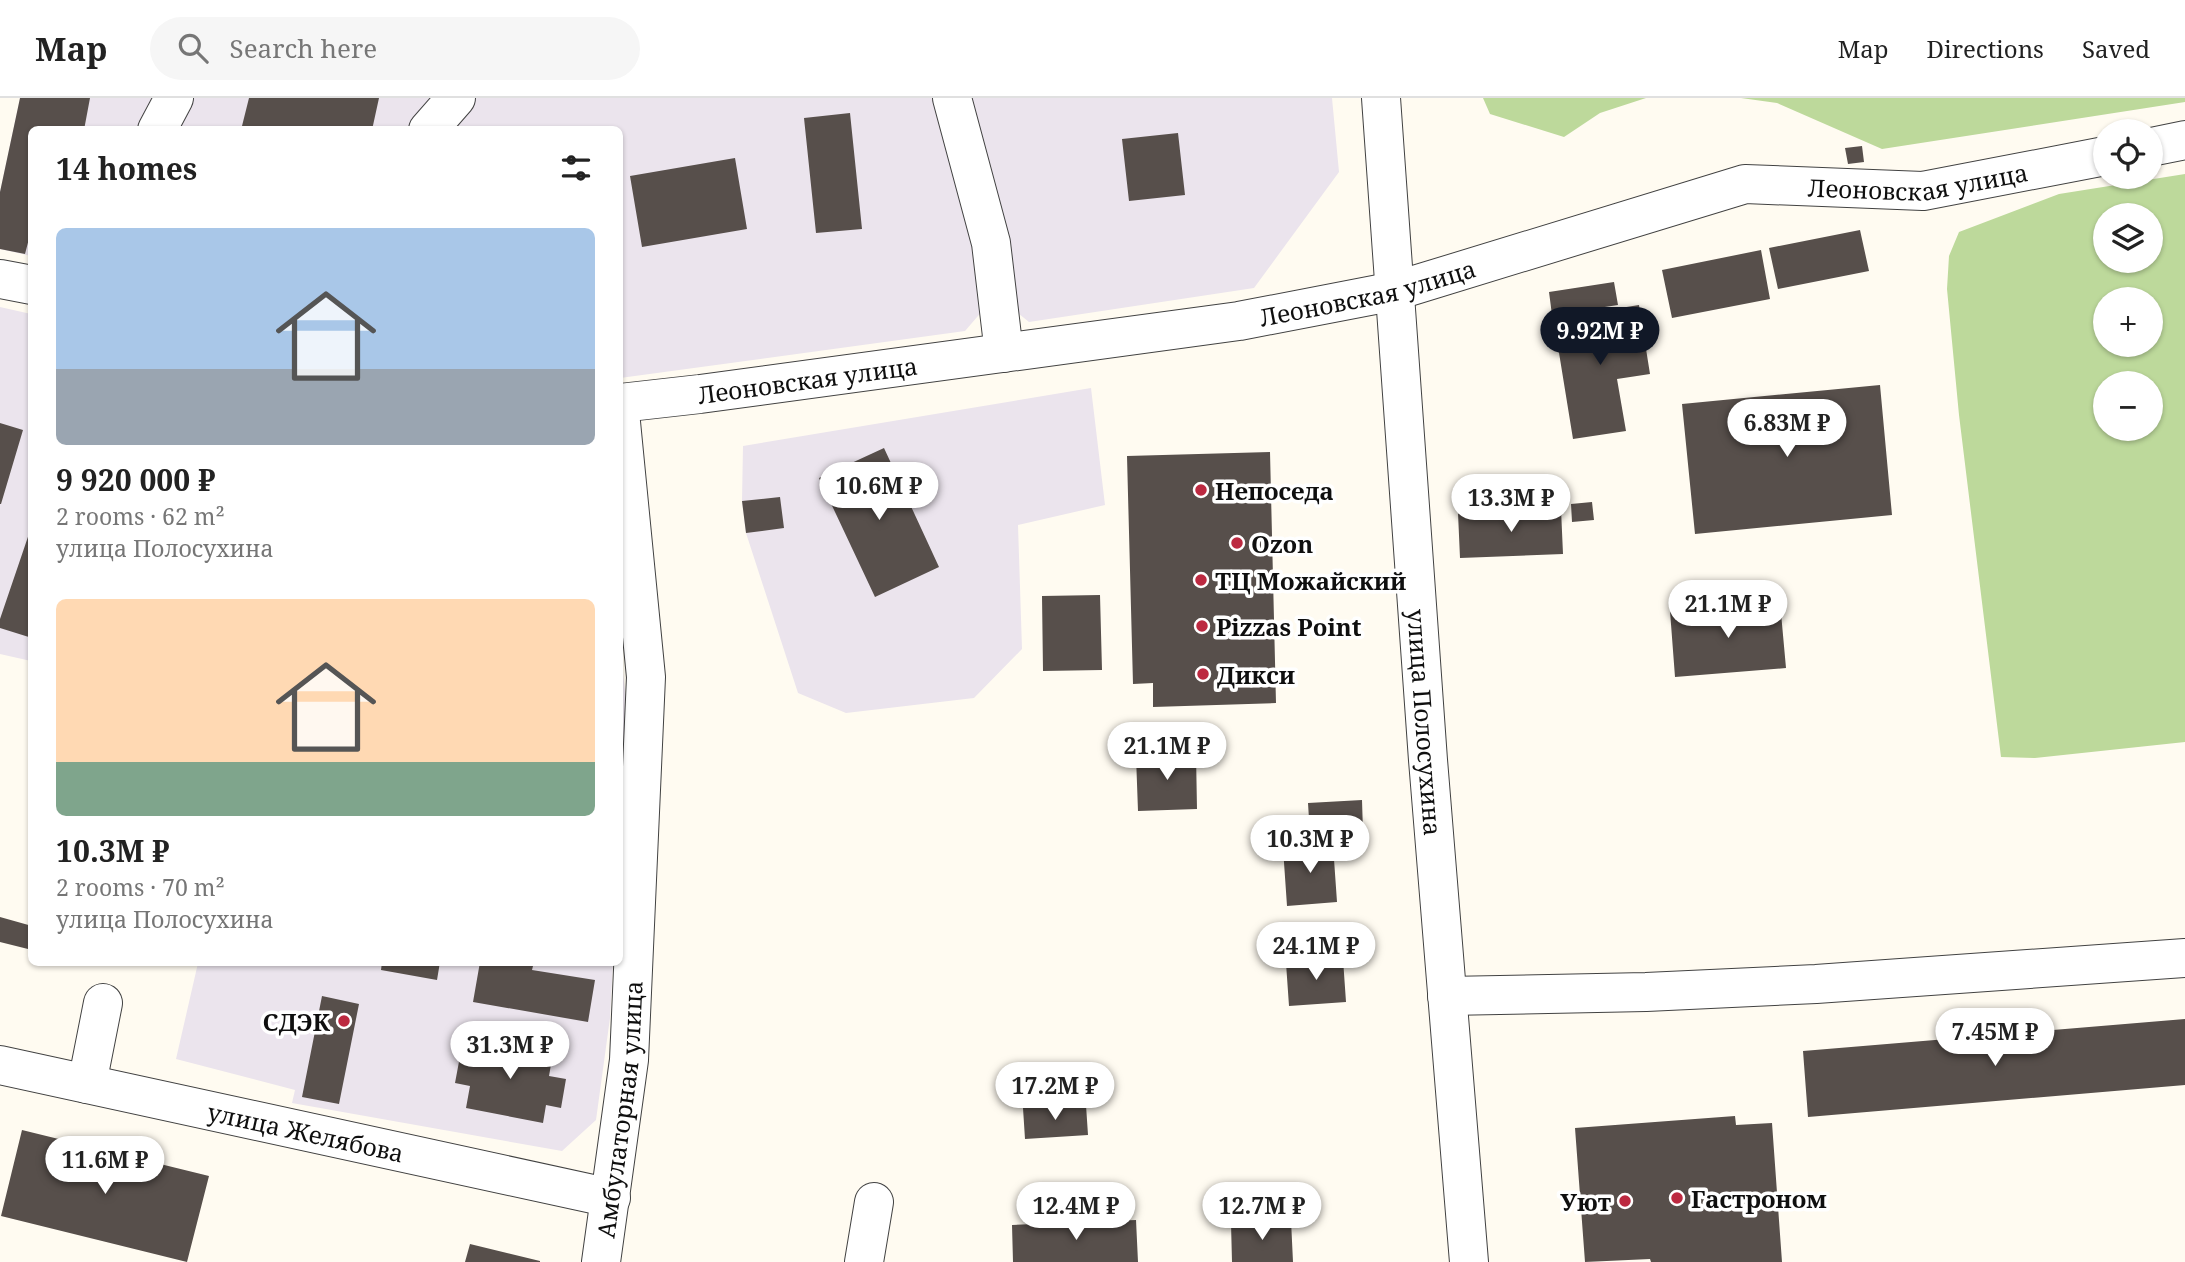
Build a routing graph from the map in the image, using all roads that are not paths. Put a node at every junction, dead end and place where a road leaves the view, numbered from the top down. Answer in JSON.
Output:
{"nodes":[{"id":1,"x":174,"y":98,"type":"edge"},
{"id":2,"x":456,"y":98,"type":"edge"},
{"id":3,"x":952,"y":98,"type":"edge"},
{"id":4,"x":1381,"y":98,"type":"edge"},
{"id":5,"x":159,"y":126,"type":"edge"},
{"id":6,"x":432,"y":126,"type":"edge"},
{"id":7,"x":2185,"y":140,"type":"edge"},
{"id":8,"x":2163,"y":145,"type":"edge"},
{"id":9,"x":2093,"y":158,"type":"edge"},
{"id":10,"x":0,"y":279,"type":"edge"},
{"id":11,"x":28,"y":284,"type":"edge"},
{"id":12,"x":1395,"y":291,"type":"junction"},
{"id":13,"x":1004,"y":353,"type":"junction"},
{"id":14,"x":623,"y":403,"type":"edge"},
{"id":15,"x":623,"y":443,"type":"edge"},
{"id":16,"x":2185,"y":958,"type":"edge"},
{"id":17,"x":1447,"y":996,"type":"junction"},
{"id":18,"x":103,"y":1003,"type":"dead end"},
{"id":19,"x":0,"y":1065,"type":"edge"},
{"id":20,"x":87,"y":1084,"type":"junction"},
{"id":21,"x":611,"y":1198,"type":"junction"},
{"id":22,"x":874,"y":1202,"type":"dead end"},
{"id":23,"x":601,"y":1262,"type":"edge"},
{"id":24,"x":864,"y":1262,"type":"edge"},
{"id":25,"x":1469,"y":1262,"type":"edge"}],
"edges":[{"from":1,"to":5,"type":"street"},
{"from":2,"to":6,"type":"street"},
{"from":3,"to":13,"type":"street"},
{"from":4,"to":12,"type":"street","name":"улица Полосухина"},
{"from":7,"to":8,"type":"street"},
{"from":9,"to":12,"type":"street","name":"Леоновская улица"},
{"from":10,"to":11,"type":"street"},
{"from":12,"to":13,"type":"street","name":"Леоновская улица"},
{"from":12,"to":17,"type":"street","name":"улица Полосухина"},
{"from":13,"to":14,"type":"street","name":"Леоновская улица"},
{"from":15,"to":21,"type":"street","name":"Амбулаторная улица"},
{"from":16,"to":17,"type":"street"},
{"from":17,"to":25,"type":"street","name":"улица Полосухина"},
{"from":18,"to":20,"type":"street"},
{"from":19,"to":20,"type":"street","name":"улица Желябова"},
{"from":20,"to":21,"type":"street","name":"улица Желябова"},
{"from":21,"to":23,"type":"street","name":"Амбулаторная улица"},
{"from":22,"to":24,"type":"street"}]}
